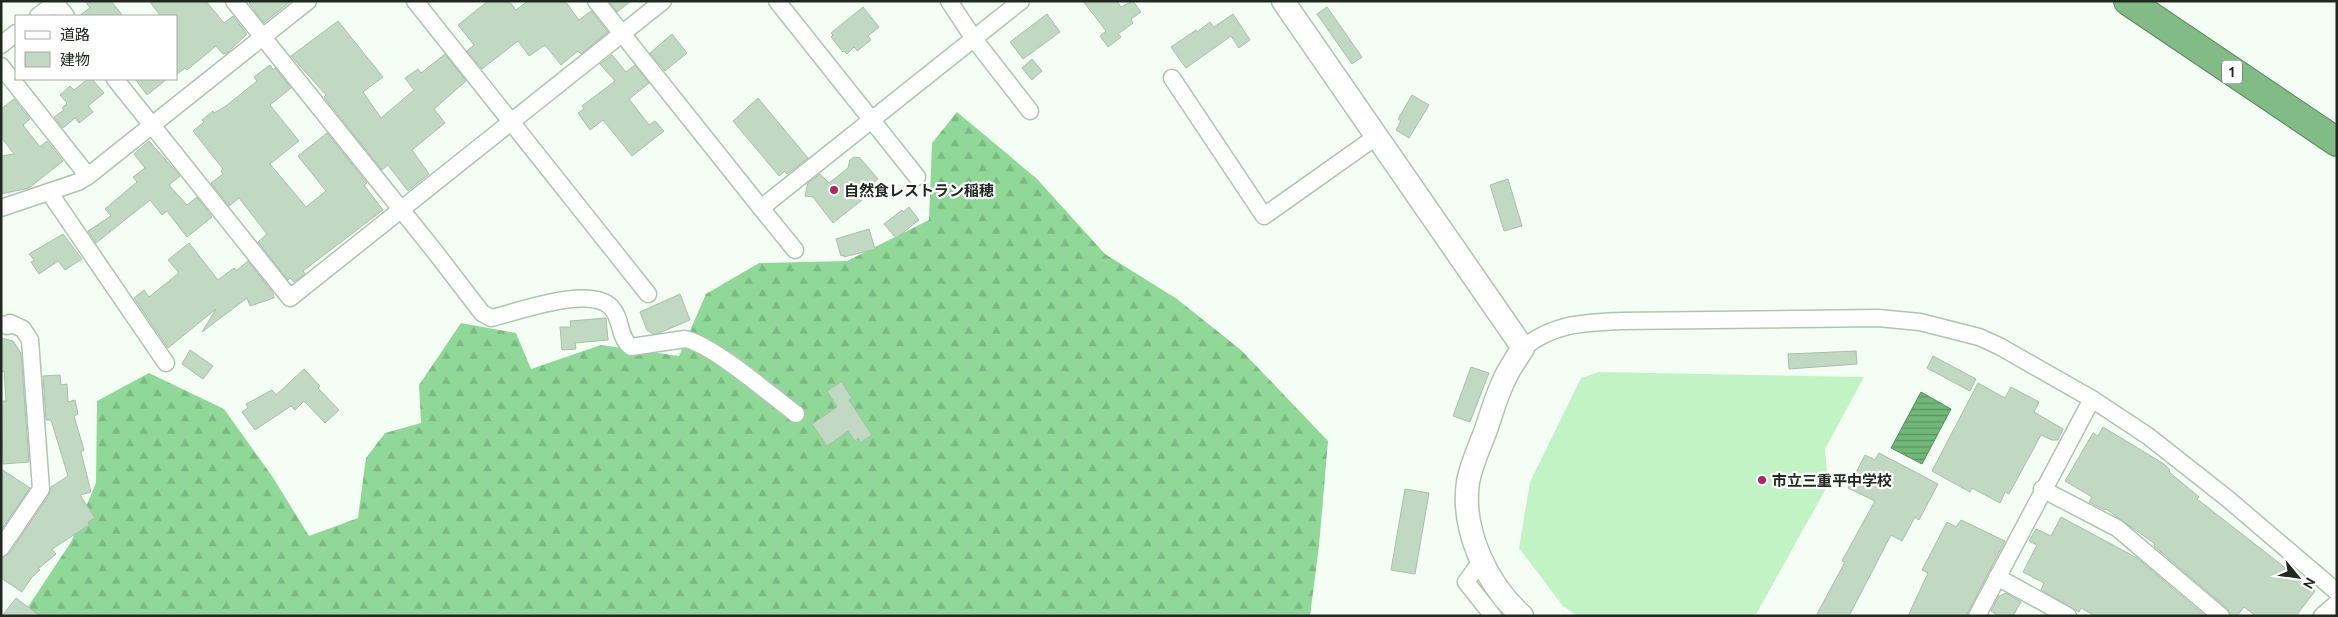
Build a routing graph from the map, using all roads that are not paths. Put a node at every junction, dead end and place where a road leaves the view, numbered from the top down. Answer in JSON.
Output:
{"nodes":[{"id":1,"x":234,"y":1,"type":"edge"},
{"id":2,"x":308,"y":1,"type":"edge"},
{"id":3,"x":415,"y":1,"type":"edge"},
{"id":4,"x":596,"y":1,"type":"edge"},
{"id":5,"x":664,"y":1,"type":"edge"},
{"id":6,"x":777,"y":1,"type":"edge"},
{"id":7,"x":949,"y":1,"type":"edge"},
{"id":8,"x":1021,"y":1,"type":"edge"},
{"id":9,"x":1282,"y":1,"type":"edge"},
{"id":10,"x":2128,"y":1,"type":"edge"},
{"id":11,"x":56,"y":2,"type":"edge"},
{"id":12,"x":39,"y":15,"type":"edge"},
{"id":13,"x":65,"y":15,"type":"edge"},
{"id":14,"x":623,"y":34,"type":"junction"},
{"id":15,"x":15,"y":35,"type":"edge"},
{"id":16,"x":263,"y":36,"type":"junction"},
{"id":17,"x":974,"y":39,"type":"junction"},
{"id":18,"x":1,"y":45,"type":"edge"},
{"id":19,"x":1,"y":66,"type":"edge"},
{"id":20,"x":1172,"y":78,"type":"dead end"},
{"id":21,"x":116,"y":80,"type":"edge"},
{"id":22,"x":1030,"y":111,"type":"dead end"},
{"id":23,"x":871,"y":120,"type":"junction"},
{"id":24,"x":511,"y":122,"type":"junction"},
{"id":25,"x":151,"y":124,"type":"junction"},
{"id":26,"x":1376,"y":136,"type":"junction"},
{"id":27,"x":2337,"y":142,"type":"edge"},
{"id":28,"x":88,"y":176,"type":"junction"},
{"id":29,"x":917,"y":176,"type":"dead end"},
{"id":30,"x":49,"y":192,"type":"junction"},
{"id":31,"x":1,"y":208,"type":"edge"},
{"id":32,"x":760,"y":208,"type":"junction"},
{"id":33,"x":401,"y":210,"type":"junction"},
{"id":34,"x":795,"y":250,"type":"dead end"},
{"id":35,"x":648,"y":294,"type":"dead end"},
{"id":36,"x":1,"y":324,"type":"edge"},
{"id":37,"x":1523,"y":348,"type":"junction"},
{"id":38,"x":166,"y":363,"type":"dead end"},
{"id":39,"x":2092,"y":399,"type":"junction"},
{"id":40,"x":796,"y":414,"type":"dead end"},
{"id":41,"x":2042,"y":490,"type":"junction"},
{"id":42,"x":1,"y":548,"type":"edge"},
{"id":43,"x":1482,"y":560,"type":"junction"},
{"id":44,"x":1997,"y":577,"type":"junction"},
{"id":45,"x":2337,"y":592,"type":"edge"},
{"id":46,"x":2337,"y":603,"type":"edge"},
{"id":47,"x":1493,"y":616,"type":"edge"},
{"id":48,"x":1522,"y":616,"type":"edge"},
{"id":49,"x":1977,"y":616,"type":"edge"},
{"id":50,"x":2068,"y":616,"type":"edge"},
{"id":51,"x":2221,"y":616,"type":"edge"},
{"id":52,"x":2322,"y":616,"type":"edge"}],
"edges":[{"from":1,"to":16,"type":"street"},
{"from":2,"to":16,"type":"street"},
{"from":3,"to":24,"type":"street"},
{"from":4,"to":14,"type":"street"},
{"from":5,"to":14,"type":"street"},
{"from":6,"to":23,"type":"street"},
{"from":7,"to":17,"type":"street"},
{"from":8,"to":17,"type":"street"},
{"from":9,"to":26,"type":"street"},
{"from":10,"to":27,"type":"highway","number":"1"},
{"from":11,"to":12,"type":"street"},
{"from":11,"to":13,"type":"street"},
{"from":14,"to":24,"type":"street"},
{"from":14,"to":32,"type":"street"},
{"from":15,"to":18,"type":"street"},
{"from":16,"to":25,"type":"street"},
{"from":16,"to":33,"type":"street"},
{"from":17,"to":22,"type":"street"},
{"from":17,"to":23,"type":"street"},
{"from":19,"to":28,"type":"street"},
{"from":20,"to":26,"type":"street"},
{"from":21,"to":25,"type":"street"},
{"from":23,"to":29,"type":"street"},
{"from":23,"to":32,"type":"street"},
{"from":24,"to":33,"type":"street"},
{"from":24,"to":35,"type":"street"},
{"from":25,"to":28,"type":"street"},
{"from":25,"to":33,"type":"street"},
{"from":26,"to":37,"type":"street"},
{"from":28,"to":30,"type":"street"},
{"from":30,"to":31,"type":"street"},
{"from":30,"to":38,"type":"street"},
{"from":32,"to":34,"type":"street"},
{"from":33,"to":40,"type":"street"},
{"from":36,"to":42,"type":"street"},
{"from":37,"to":39,"type":"street"},
{"from":37,"to":43,"type":"street"},
{"from":39,"to":41,"type":"street"},
{"from":39,"to":45,"type":"street"},
{"from":41,"to":44,"type":"street"},
{"from":41,"to":51,"type":"street"},
{"from":43,"to":47,"type":"street"},
{"from":43,"to":48,"type":"street"},
{"from":44,"to":49,"type":"street"},
{"from":44,"to":50,"type":"street"},
{"from":46,"to":52,"type":"street"}]}
